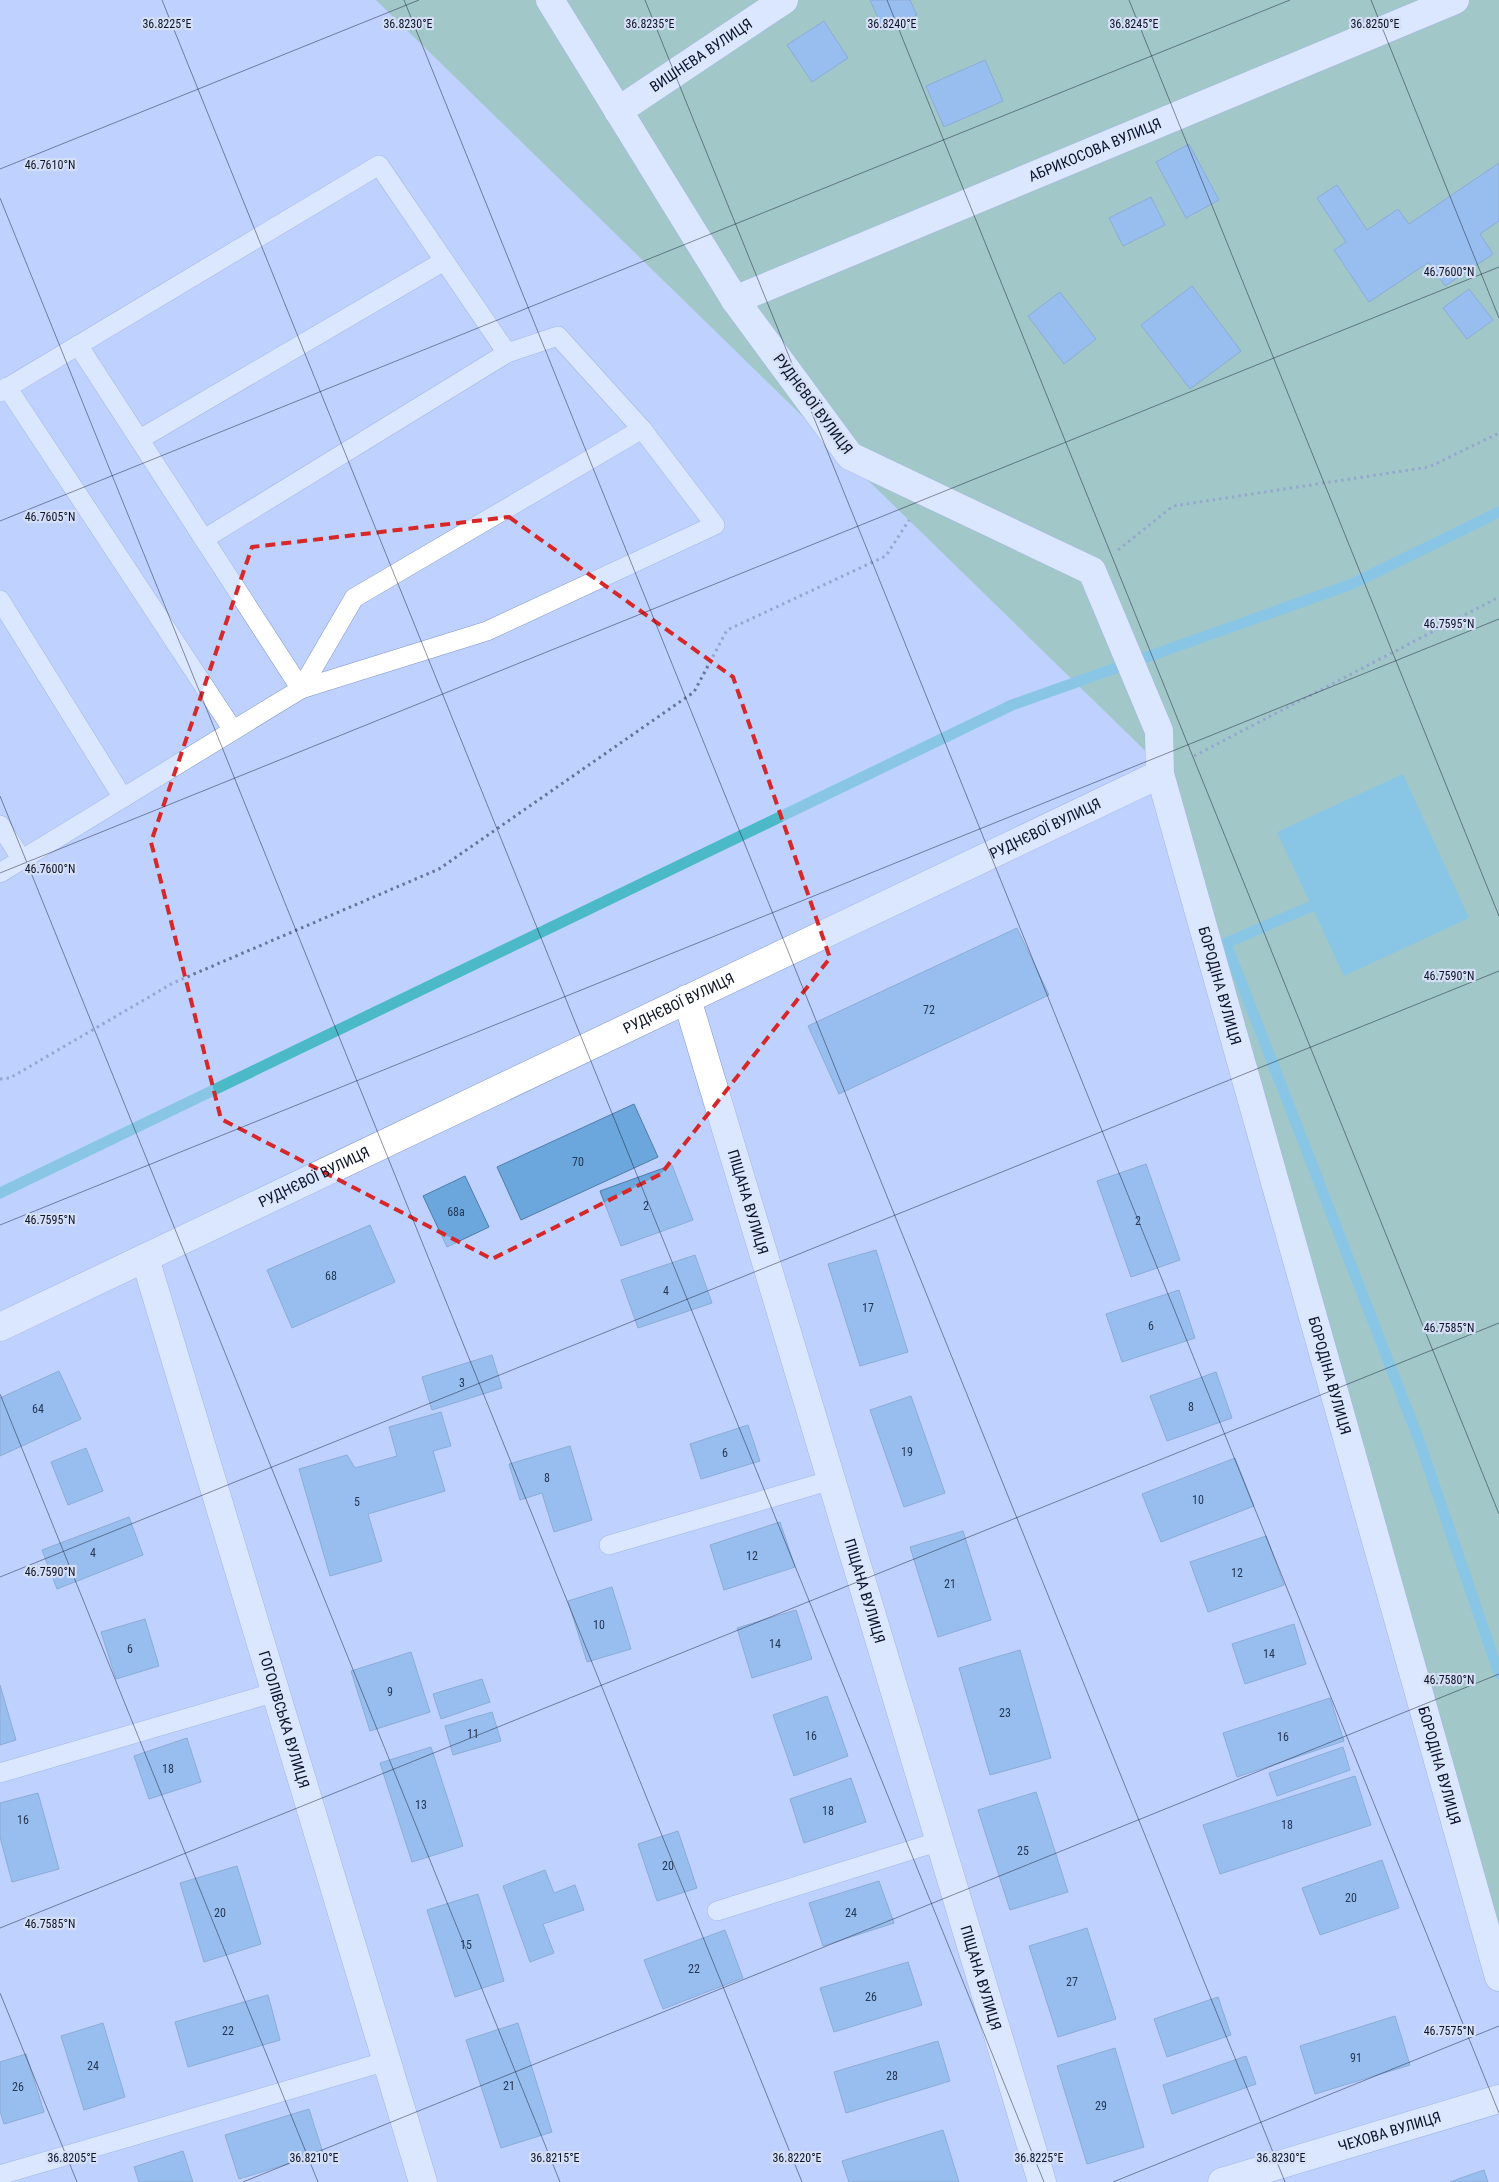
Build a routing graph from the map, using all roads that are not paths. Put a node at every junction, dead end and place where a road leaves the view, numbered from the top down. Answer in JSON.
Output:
{"nodes":[{"id":1,"x":550,"y":0,"type":"edge"},
{"id":2,"x":784,"y":0,"type":"edge"},
{"id":3,"x":1455,"y":0,"type":"edge"},
{"id":4,"x":618,"y":111,"type":"junction"},
{"id":5,"x":444,"y":261,"type":"junction"},
{"id":6,"x":735,"y":300,"type":"junction"},
{"id":7,"x":78,"y":345,"type":"junction"},
{"id":8,"x":507,"y":353,"type":"junction"},
{"id":9,"x":4,"y":390,"type":"edge"},
{"id":10,"x":642,"y":430,"type":"junction"},
{"id":11,"x":140,"y":439,"type":"junction"},
{"id":12,"x":204,"y":539,"type":"junction"},
{"id":13,"x":0,"y":600,"type":"edge"},
{"id":14,"x":301,"y":689,"type":"junction"},
{"id":15,"x":233,"y":730,"type":"junction"},
{"id":16,"x":1160,"y":774,"type":"junction"},
{"id":17,"x":123,"y":798,"type":"junction"},
{"id":18,"x":0,"y":824,"type":"edge"},
{"id":19,"x":22,"y":860,"type":"junction"},
{"id":20,"x":0,"y":873,"type":"edge"},
{"id":21,"x":688,"y":999,"type":"junction"},
{"id":22,"x":145,"y":1258,"type":"junction"},
{"id":23,"x":0,"y":1327,"type":"edge"},
{"id":24,"x":832,"y":1480,"type":"junction"},
{"id":25,"x":609,"y":1545,"type":"dead end"},
{"id":26,"x":276,"y":1692,"type":"junction"},
{"id":27,"x":0,"y":1773,"type":"edge"},
{"id":28,"x":940,"y":1840,"type":"junction"},
{"id":29,"x":717,"y":1911,"type":"dead end"},
{"id":30,"x":1499,"y":1977,"type":"edge"},
{"id":31,"x":386,"y":2061,"type":"junction"},
{"id":32,"x":1499,"y":2099,"type":"edge"},
{"id":33,"x":0,"y":2175,"type":"edge"},
{"id":34,"x":423,"y":2182,"type":"edge"},
{"id":35,"x":1042,"y":2182,"type":"edge"},
{"id":36,"x":1222,"y":2182,"type":"edge"}],
"edges":[{"from":1,"to":4,"type":"street","name":"РУДНЄВОЇ ВУЛИЦЯ"},
{"from":2,"to":4,"type":"street","name":"ВИШНЕВА ВУЛИЦЯ"},
{"from":3,"to":6,"type":"street","name":"АБРИКОСОВА ВУЛИЦЯ"},
{"from":4,"to":6,"type":"street","name":"РУДНЄВОЇ ВУЛИЦЯ"},
{"from":5,"to":7,"type":"lane"},
{"from":5,"to":8,"type":"lane"},
{"from":5,"to":11,"type":"lane"},
{"from":6,"to":16,"type":"street","name":"РУДНЄВОЇ ВУЛИЦЯ"},
{"from":7,"to":9,"type":"lane"},
{"from":7,"to":11,"type":"lane"},
{"from":8,"to":10,"type":"lane"},
{"from":8,"to":12,"type":"lane"},
{"from":9,"to":15,"type":"lane"},
{"from":10,"to":14,"type":"lane"},
{"from":10,"to":14,"type":"lane"},
{"from":11,"to":12,"type":"lane"},
{"from":12,"to":14,"type":"lane"},
{"from":13,"to":17,"type":"lane"},
{"from":14,"to":15,"type":"lane"},
{"from":15,"to":17,"type":"lane"},
{"from":16,"to":21,"type":"street","name":"РУДНЄВОЇ ВУЛИЦЯ"},
{"from":16,"to":30,"type":"street","name":"БОРОДІНА ВУЛИЦЯ"},
{"from":17,"to":19,"type":"lane"},
{"from":18,"to":19,"type":"lane"},
{"from":19,"to":20,"type":"lane"},
{"from":21,"to":22,"type":"street","name":"РУДНЄВОЇ ВУЛИЦЯ"},
{"from":21,"to":24,"type":"street","name":"ПІЩАНА ВУЛИЦЯ"},
{"from":22,"to":23,"type":"street","name":"РУДНЄВОЇ ВУЛИЦЯ"},
{"from":22,"to":26,"type":"street","name":"ГОГОЛІВСЬКА ВУЛИЦЯ"},
{"from":24,"to":25,"type":"lane"},
{"from":24,"to":28,"type":"street","name":"ПІЩАНА ВУЛИЦЯ"},
{"from":26,"to":27,"type":"lane"},
{"from":26,"to":31,"type":"street","name":"ГОГОЛІВСЬКА ВУЛИЦЯ"},
{"from":28,"to":29,"type":"lane"},
{"from":28,"to":35,"type":"street","name":"ПІЩАНА ВУЛИЦЯ"},
{"from":31,"to":33,"type":"lane"},
{"from":31,"to":34,"type":"street","name":"ГОГОЛІВСЬКА ВУЛИЦЯ"},
{"from":32,"to":36,"type":"street","name":"ЧЕХОВА ВУЛИЦЯ"}]}
